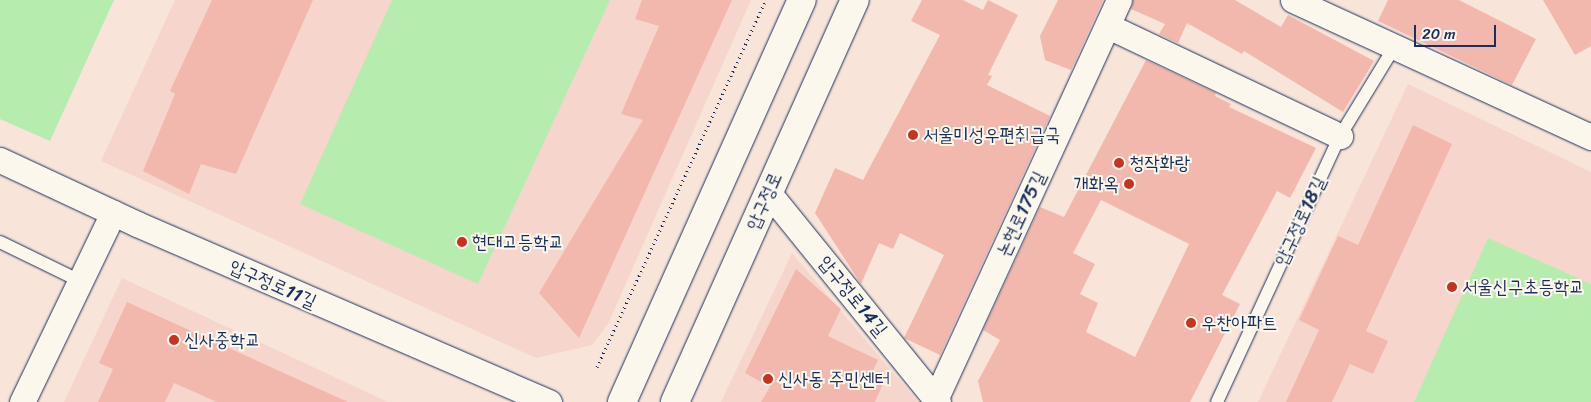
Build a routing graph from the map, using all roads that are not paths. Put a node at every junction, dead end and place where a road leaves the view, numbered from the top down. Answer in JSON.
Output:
{"nodes":[{"id":1,"x":802,"y":0,"type":"edge"},
{"id":2,"x":856,"y":0,"type":"edge"},
{"id":3,"x":1119,"y":0,"type":"edge"},
{"id":4,"x":1293,"y":0,"type":"edge"},
{"id":5,"x":1108,"y":26,"type":"junction"},
{"id":6,"x":1395,"y":46,"type":"junction"},
{"id":7,"x":1340,"y":136,"type":"junction"},
{"id":8,"x":1591,"y":137,"type":"edge"},
{"id":9,"x":0,"y":160,"type":"edge"},
{"id":10,"x":768,"y":192,"type":"junction"},
{"id":11,"x":113,"y":213,"type":"junction"},
{"id":12,"x":0,"y":242,"type":"edge"},
{"id":13,"x":80,"y":281,"type":"junction"},
{"id":14,"x":936,"y":401,"type":"edge"},
{"id":15,"x":22,"y":402,"type":"edge"},
{"id":16,"x":549,"y":402,"type":"edge"},
{"id":17,"x":622,"y":402,"type":"edge"},
{"id":18,"x":675,"y":402,"type":"edge"},
{"id":19,"x":1217,"y":402,"type":"edge"}],
"edges":[{"from":1,"to":17,"type":"main road"},
{"from":2,"to":10,"type":"main road","name":"압구정로"},
{"from":3,"to":5,"type":"street","name":"논현로175길"},
{"from":4,"to":6,"type":"street"},
{"from":5,"to":7,"type":"street"},
{"from":5,"to":14,"type":"street","name":"논현로175길"},
{"from":6,"to":7,"type":"lane","name":"압구정로18길"},
{"from":6,"to":8,"type":"street"},
{"from":7,"to":19,"type":"lane","name":"압구정로18길"},
{"from":9,"to":11,"type":"street","name":"압구정로11길"},
{"from":10,"to":14,"type":"street","name":"압구정로14길"},
{"from":10,"to":18,"type":"main road","name":"압구정로"},
{"from":11,"to":13,"type":"street"},
{"from":11,"to":16,"type":"street","name":"압구정로11길"},
{"from":12,"to":13,"type":"lane"},
{"from":13,"to":15,"type":"street"}]}
